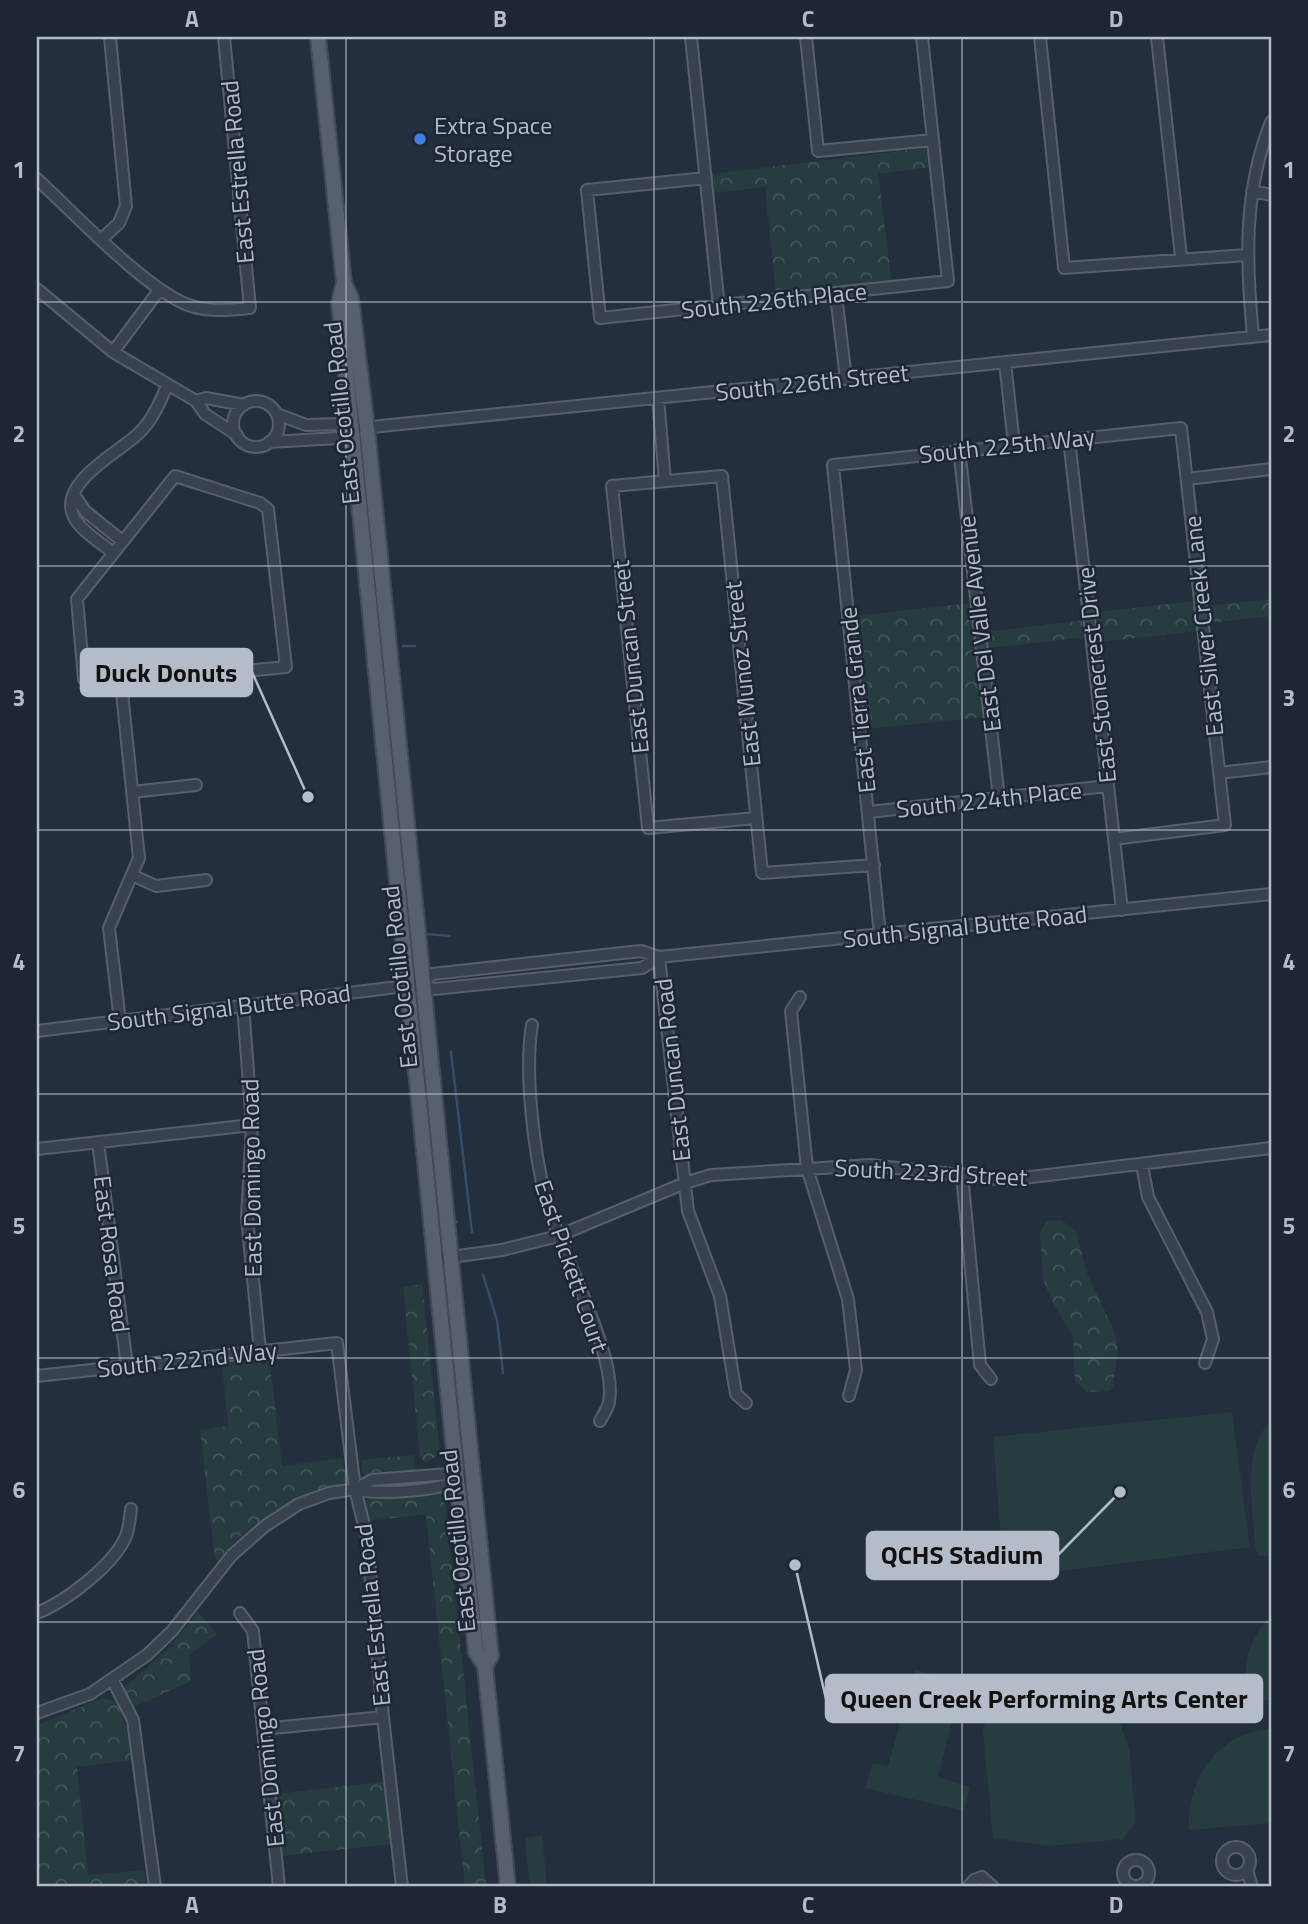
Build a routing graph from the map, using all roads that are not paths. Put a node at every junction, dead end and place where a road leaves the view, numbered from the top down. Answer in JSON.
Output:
{"nodes":[{"id":1,"x":110,"y":37,"type":"edge"},
{"id":2,"x":224,"y":37,"type":"edge"},
{"id":3,"x":318,"y":37,"type":"edge"},
{"id":4,"x":691,"y":37,"type":"edge"},
{"id":5,"x":806,"y":37,"type":"edge"},
{"id":6,"x":922,"y":37,"type":"edge"},
{"id":7,"x":1040,"y":37,"type":"edge"},
{"id":8,"x":1157,"y":37,"type":"edge"},
{"id":9,"x":1271,"y":122,"type":"edge"},
{"id":10,"x":933,"y":140,"type":"junction"},
{"id":11,"x":706,"y":178,"type":"junction"},
{"id":12,"x":37,"y":179,"type":"edge"},
{"id":13,"x":1252,"y":191,"type":"junction"},
{"id":14,"x":1271,"y":195,"type":"edge"},
{"id":15,"x":103,"y":238,"type":"junction"},
{"id":16,"x":1247,"y":255,"type":"junction"},
{"id":17,"x":1181,"y":257,"type":"junction"},
{"id":18,"x":39,"y":287,"type":"edge"},
{"id":19,"x":160,"y":289,"type":"junction"},
{"id":20,"x":836,"y":295,"type":"junction"},
{"id":21,"x":719,"y":307,"type":"junction"},
{"id":22,"x":1271,"y":335,"type":"edge"},
{"id":23,"x":1253,"y":336,"type":"junction"},
{"id":24,"x":113,"y":352,"type":"junction"},
{"id":25,"x":1005,"y":362,"type":"junction"},
{"id":26,"x":846,"y":379,"type":"junction"},
{"id":27,"x":167,"y":386,"type":"junction"},
{"id":28,"x":658,"y":398,"type":"junction"},
{"id":29,"x":196,"y":401,"type":"junction"},
{"id":30,"x":244,"y":405,"type":"junction"},
{"id":31,"x":277,"y":414,"type":"junction"},
{"id":32,"x":360,"y":428,"type":"junction"},
{"id":33,"x":1181,"y":428,"type":"joint"},
{"id":34,"x":237,"y":435,"type":"junction"},
{"id":35,"x":1069,"y":439,"type":"junction"},
{"id":36,"x":270,"y":442,"type":"junction"},
{"id":37,"x":1014,"y":445,"type":"junction"},
{"id":38,"x":959,"y":449,"type":"junction"},
{"id":39,"x":833,"y":465,"type":"joint"},
{"id":40,"x":1271,"y":469,"type":"edge"},
{"id":41,"x":1187,"y":479,"type":"junction"},
{"id":42,"x":665,"y":481,"type":"junction"},
{"id":43,"x":75,"y":496,"type":"junction"},
{"id":44,"x":121,"y":540,"type":"junction"},
{"id":45,"x":112,"y":552,"type":"junction"},
{"id":46,"x":121,"y":683,"type":"junction"},
{"id":47,"x":1271,"y":767,"type":"edge"},
{"id":48,"x":1219,"y":773,"type":"junction"},
{"id":49,"x":196,"y":785,"type":"dead end"},
{"id":50,"x":1108,"y":786,"type":"junction"},
{"id":51,"x":132,"y":792,"type":"junction"},
{"id":52,"x":999,"y":798,"type":"junction"},
{"id":53,"x":869,"y":812,"type":"junction"},
{"id":54,"x":756,"y":818,"type":"junction"},
{"id":55,"x":1114,"y":839,"type":"junction"},
{"id":56,"x":874,"y":864,"type":"junction"},
{"id":57,"x":134,"y":876,"type":"junction"},
{"id":58,"x":206,"y":880,"type":"dead end"},
{"id":59,"x":1271,"y":894,"type":"edge"},
{"id":60,"x":1122,"y":910,"type":"junction"},
{"id":61,"x":880,"y":935,"type":"junction"},
{"id":62,"x":659,"y":957,"type":"junction"},
{"id":63,"x":422,"y":984,"type":"junction"},
{"id":64,"x":407,"y":986,"type":"junction"},
{"id":65,"x":800,"y":997,"type":"dead end"},
{"id":66,"x":243,"y":1005,"type":"junction"},
{"id":67,"x":120,"y":1021,"type":"junction"},
{"id":68,"x":532,"y":1025,"type":"dead end"},
{"id":69,"x":37,"y":1031,"type":"edge"},
{"id":70,"x":252,"y":1125,"type":"junction"},
{"id":71,"x":98,"y":1142,"type":"junction"},
{"id":72,"x":1271,"y":1148,"type":"edge"},
{"id":73,"x":37,"y":1149,"type":"edge"},
{"id":74,"x":1142,"y":1165,"type":"junction"},
{"id":75,"x":807,"y":1168,"type":"junction"},
{"id":76,"x":962,"y":1174,"type":"junction"},
{"id":77,"x":685,"y":1183,"type":"junction"},
{"id":78,"x":558,"y":1236,"type":"junction"},
{"id":79,"x":443,"y":1258,"type":"junction"},
{"id":80,"x":337,"y":1343,"type":"joint"},
{"id":81,"x":260,"y":1351,"type":"junction"},
{"id":82,"x":1205,"y":1363,"type":"dead end"},
{"id":83,"x":127,"y":1366,"type":"junction"},
{"id":84,"x":37,"y":1376,"type":"edge"},
{"id":85,"x":991,"y":1379,"type":"dead end"},
{"id":86,"x":849,"y":1396,"type":"dead end"},
{"id":87,"x":746,"y":1403,"type":"dead end"},
{"id":88,"x":600,"y":1421,"type":"dead end"},
{"id":89,"x":473,"y":1476,"type":"junction"},
{"id":90,"x":457,"y":1478,"type":"junction"},
{"id":91,"x":355,"y":1489,"type":"junction"},
{"id":92,"x":131,"y":1509,"type":"dead end"},
{"id":93,"x":37,"y":1613,"type":"edge"},
{"id":94,"x":240,"y":1613,"type":"dead end"},
{"id":95,"x":485,"y":1666,"type":"junction"},
{"id":96,"x":113,"y":1681,"type":"junction"},
{"id":97,"x":37,"y":1713,"type":"edge"},
{"id":98,"x":383,"y":1717,"type":"junction"},
{"id":99,"x":262,"y":1729,"type":"junction"},
{"id":100,"x":1247,"y":1870,"type":"dead end"},
{"id":101,"x":155,"y":1887,"type":"edge"},
{"id":102,"x":279,"y":1887,"type":"edge"},
{"id":103,"x":402,"y":1887,"type":"edge"},
{"id":104,"x":508,"y":1887,"type":"edge"},
{"id":105,"x":968,"y":1887,"type":"edge"},
{"id":106,"x":993,"y":1887,"type":"edge"},
{"id":107,"x":1252,"y":1887,"type":"edge"}],
"edges":[{"from":1,"to":15,"type":"street"},
{"from":2,"to":19,"type":"street","name":"East Estrella Road"},
{"from":3,"to":32,"type":"main road","name":"East Ocotillo Road"},
{"from":4,"to":11,"type":"street"},
{"from":5,"to":10,"type":"street"},
{"from":6,"to":10,"type":"street"},
{"from":7,"to":17,"type":"street"},
{"from":8,"to":17,"type":"street"},
{"from":9,"to":13,"type":"street"},
{"from":10,"to":20,"type":"street","name":"South 226th Place"},
{"from":11,"to":21,"type":"street"},
{"from":11,"to":21,"type":"street","name":"South 226th Place"},
{"from":12,"to":15,"type":"street"},
{"from":13,"to":14,"type":"street"},
{"from":13,"to":16,"type":"street"},
{"from":15,"to":19,"type":"street"},
{"from":16,"to":17,"type":"street"},
{"from":16,"to":23,"type":"street"},
{"from":18,"to":24,"type":"street"},
{"from":19,"to":24,"type":"street"},
{"from":20,"to":21,"type":"street","name":"South 226th Place"},
{"from":20,"to":26,"type":"street"},
{"from":22,"to":23,"type":"street","name":"South 226th Street"},
{"from":23,"to":25,"type":"street","name":"South 226th Street"},
{"from":24,"to":27,"type":"street"},
{"from":25,"to":26,"type":"street","name":"South 226th Street"},
{"from":25,"to":37,"type":"street"},
{"from":26,"to":28,"type":"street","name":"South 226th Street"},
{"from":27,"to":29,"type":"street"},
{"from":27,"to":43,"type":"street"},
{"from":28,"to":32,"type":"street","name":"South 226th Street"},
{"from":28,"to":42,"type":"street"},
{"from":29,"to":30,"type":"street"},
{"from":29,"to":34,"type":"street"},
{"from":30,"to":31,"type":"street"},
{"from":30,"to":34,"type":"street"},
{"from":31,"to":32,"type":"street"},
{"from":31,"to":36,"type":"street"},
{"from":32,"to":36,"type":"street"},
{"from":32,"to":63,"type":"main road","name":"East Ocotillo Road"},
{"from":32,"to":64,"type":"main road","name":"East Ocotillo Road"},
{"from":33,"to":35,"type":"street","name":"South 225th Way"},
{"from":33,"to":41,"type":"street","name":"East Silver Creek Lane"},
{"from":34,"to":36,"type":"street"},
{"from":35,"to":37,"type":"street","name":"South 225th Way"},
{"from":35,"to":50,"type":"street","name":"East Stonecrest Drive"},
{"from":37,"to":38,"type":"street","name":"South 225th Way"},
{"from":38,"to":39,"type":"street","name":"South 225th Way"},
{"from":38,"to":52,"type":"street","name":"East Del Valle Avenue"},
{"from":39,"to":53,"type":"street","name":"East Tierra Grande"},
{"from":40,"to":41,"type":"street"},
{"from":41,"to":48,"type":"street","name":"East Silver Creek Lane"},
{"from":42,"to":54,"type":"street","name":"East Munoz Street"},
{"from":42,"to":54,"type":"street","name":"East Duncan Street"},
{"from":43,"to":44,"type":"street"},
{"from":43,"to":45,"type":"street"},
{"from":44,"to":45,"type":"street"},
{"from":44,"to":46,"type":"street"},
{"from":45,"to":46,"type":"street"},
{"from":46,"to":51,"type":"street"},
{"from":47,"to":48,"type":"street"},
{"from":48,"to":55,"type":"street","name":"East Silver Creek Lane"},
{"from":49,"to":51,"type":"street"},
{"from":50,"to":52,"type":"street","name":"South 224th Place"},
{"from":50,"to":55,"type":"street","name":"East Stonecrest Drive"},
{"from":51,"to":57,"type":"street"},
{"from":52,"to":53,"type":"street","name":"South 224th Place"},
{"from":53,"to":56,"type":"street","name":"East Tierra Grande"},
{"from":54,"to":56,"type":"street","name":"East Munoz Street"},
{"from":55,"to":60,"type":"street","name":"East Stonecrest Drive"},
{"from":56,"to":61,"type":"street","name":"East Tierra Grande"},
{"from":57,"to":58,"type":"street"},
{"from":57,"to":67,"type":"street"},
{"from":59,"to":60,"type":"street","name":"South Signal Butte Road"},
{"from":60,"to":61,"type":"street","name":"South Signal Butte Road"},
{"from":61,"to":62,"type":"street","name":"South Signal Butte Road"},
{"from":62,"to":63,"type":"street","name":"South Signal Butte Road"},
{"from":62,"to":63,"type":"street","name":"South Signal Butte Road"},
{"from":62,"to":77,"type":"street","name":"East Duncan Road"},
{"from":63,"to":64,"type":"street","name":"South Signal Butte Road"},
{"from":63,"to":79,"type":"main road","name":"East Ocotillo Road"},
{"from":64,"to":66,"type":"street","name":"South Signal Butte Road"},
{"from":64,"to":79,"type":"main road","name":"East Ocotillo Road"},
{"from":65,"to":75,"type":"street"},
{"from":66,"to":67,"type":"street","name":"South Signal Butte Road"},
{"from":66,"to":70,"type":"street","name":"East Domingo Road"},
{"from":67,"to":69,"type":"street","name":"South Signal Butte Road"},
{"from":68,"to":78,"type":"street","name":"East Pickett Court"},
{"from":70,"to":71,"type":"street"},
{"from":70,"to":81,"type":"street","name":"East Domingo Road"},
{"from":71,"to":73,"type":"street"},
{"from":71,"to":83,"type":"street","name":"East Rosa Road"},
{"from":72,"to":74,"type":"street","name":"South 223rd Street"},
{"from":74,"to":76,"type":"street","name":"South 223rd Street"},
{"from":74,"to":82,"type":"street"},
{"from":75,"to":76,"type":"street","name":"South 223rd Street"},
{"from":75,"to":77,"type":"street","name":"South 223rd Street"},
{"from":75,"to":86,"type":"street"},
{"from":76,"to":85,"type":"street"},
{"from":77,"to":78,"type":"street","name":"South 223rd Street"},
{"from":77,"to":87,"type":"street","name":"East Duncan Road"},
{"from":78,"to":79,"type":"street","name":"South 223rd Street"},
{"from":78,"to":88,"type":"street","name":"East Pickett Court"},
{"from":79,"to":89,"type":"main road","name":"East Ocotillo Road"},
{"from":79,"to":90,"type":"main road","name":"East Ocotillo Road"},
{"from":80,"to":81,"type":"street","name":"South 222nd Way"},
{"from":80,"to":91,"type":"street","name":"East Estrella Road"},
{"from":81,"to":83,"type":"street","name":"South 222nd Way"},
{"from":83,"to":84,"type":"street","name":"South 222nd Way"},
{"from":89,"to":90,"type":"street"},
{"from":89,"to":95,"type":"main road","name":"East Ocotillo Road"},
{"from":90,"to":91,"type":"street"},
{"from":90,"to":95,"type":"main road","name":"East Ocotillo Road"},
{"from":91,"to":96,"type":"street"},
{"from":91,"to":98,"type":"street","name":"East Estrella Road"},
{"from":92,"to":93,"type":"street"},
{"from":94,"to":99,"type":"street","name":"East Domingo Road"},
{"from":95,"to":104,"type":"main road","name":"East Ocotillo Road"},
{"from":96,"to":97,"type":"street"},
{"from":96,"to":101,"type":"street"},
{"from":98,"to":99,"type":"street"},
{"from":98,"to":103,"type":"street","name":"East Estrella Road"},
{"from":99,"to":102,"type":"street","name":"East Domingo Road"},
{"from":100,"to":107,"type":"street"},
{"from":105,"to":106,"type":"street"}]}
